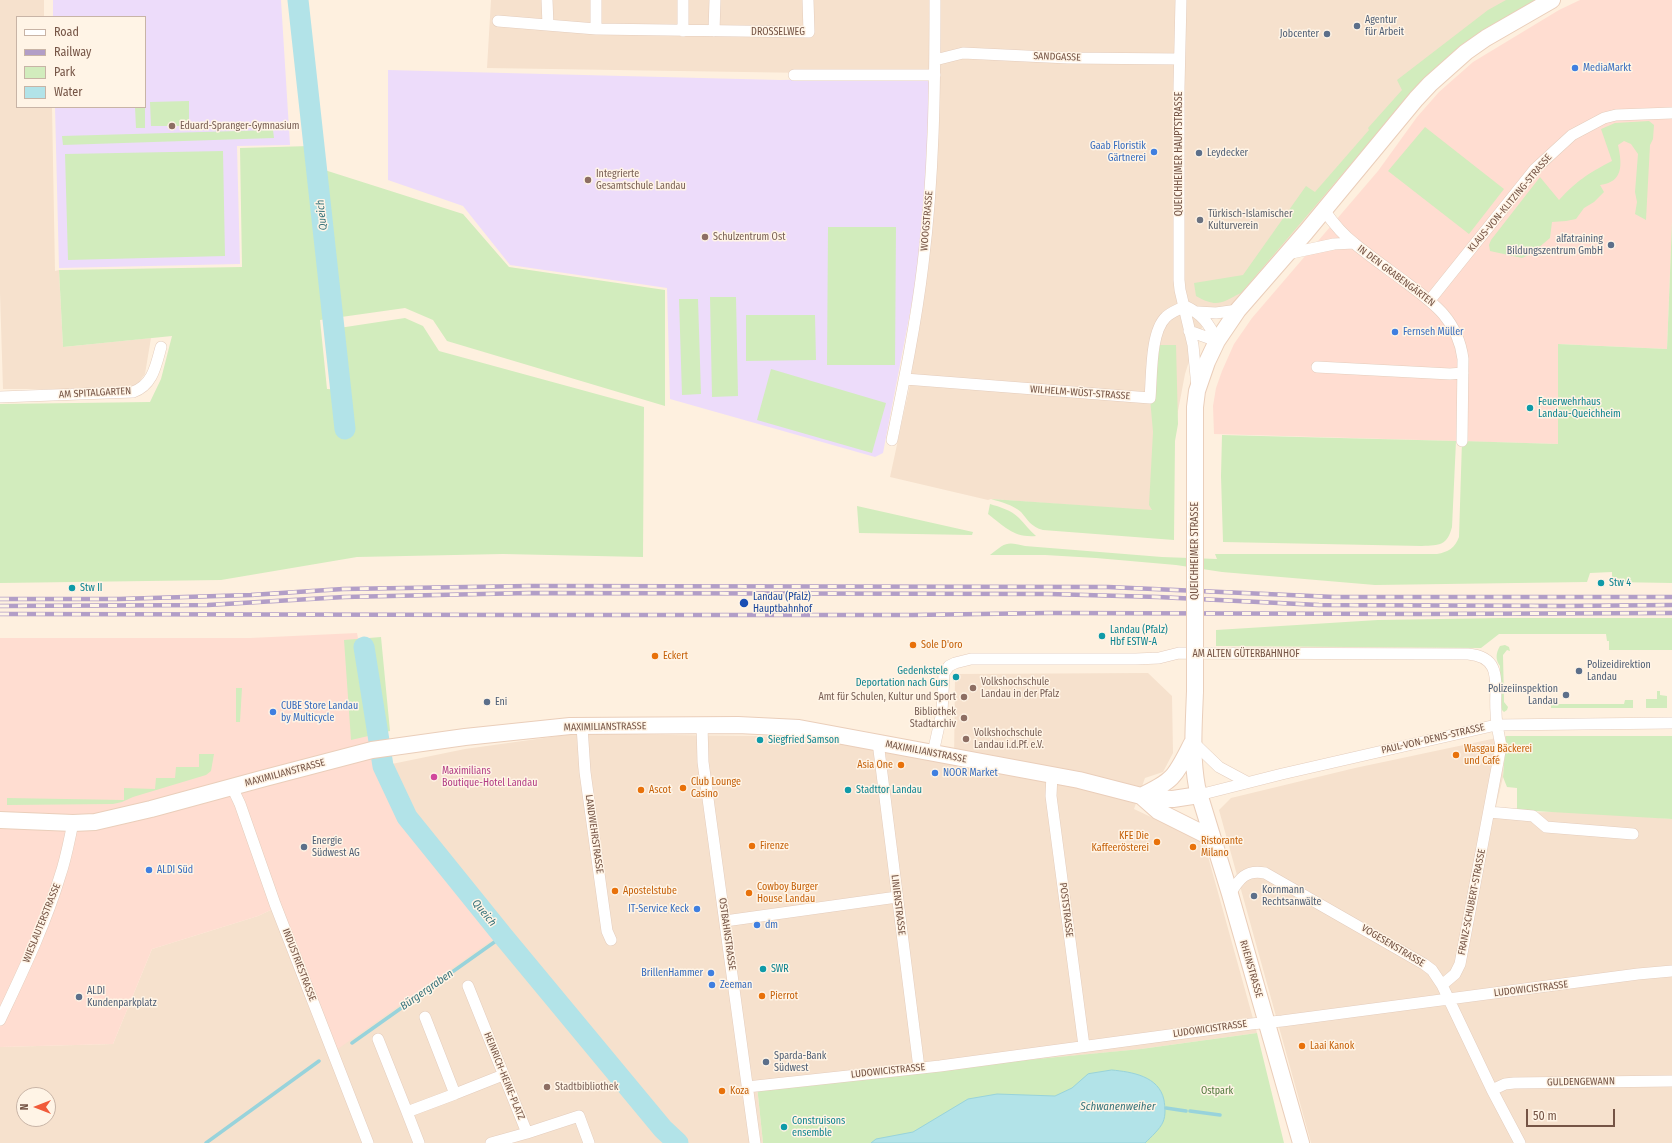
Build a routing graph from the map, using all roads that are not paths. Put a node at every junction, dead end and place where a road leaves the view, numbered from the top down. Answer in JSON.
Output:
{"nodes":[{"id":1,"x":547,"y":0,"type":"edge"},
{"id":2,"x":596,"y":0,"type":"edge"},
{"id":3,"x":683,"y":0,"type":"edge"},
{"id":4,"x":715,"y":0,"type":"edge"},
{"id":5,"x":808,"y":0,"type":"edge"},
{"id":6,"x":935,"y":0,"type":"edge"},
{"id":7,"x":1181,"y":0,"type":"edge"},
{"id":8,"x":1552,"y":0,"type":"edge"},
{"id":9,"x":498,"y":21,"type":"dead end"},
{"id":10,"x":548,"y":25,"type":"junction"},
{"id":11,"x":596,"y":30,"type":"junction"},
{"id":12,"x":683,"y":31,"type":"junction"},
{"id":13,"x":714,"y":31,"type":"junction"},
{"id":14,"x":1179,"y":59,"type":"junction"},
{"id":15,"x":935,"y":60,"type":"junction"},
{"id":16,"x":794,"y":74,"type":"dead end"},
{"id":17,"x":935,"y":75,"type":"junction"},
{"id":18,"x":1672,"y":113,"type":"edge"},
{"id":19,"x":1324,"y":210,"type":"junction"},
{"id":20,"x":1354,"y":244,"type":"junction"},
{"id":21,"x":1287,"y":254,"type":"junction"},
{"id":22,"x":1430,"y":300,"type":"junction"},
{"id":23,"x":1184,"y":306,"type":"junction"},
{"id":24,"x":1238,"y":310,"type":"junction"},
{"id":25,"x":1197,"y":312,"type":"junction"},
{"id":26,"x":1189,"y":331,"type":"junction"},
{"id":27,"x":1217,"y":341,"type":"junction"},
{"id":28,"x":161,"y":347,"type":"dead end"},
{"id":29,"x":1317,"y":367,"type":"dead end"},
{"id":30,"x":1463,"y":373,"type":"junction"},
{"id":31,"x":905,"y":379,"type":"junction"},
{"id":32,"x":1197,"y":392,"type":"junction"},
{"id":33,"x":0,"y":397,"type":"edge"},
{"id":34,"x":892,"y":440,"type":"dead end"},
{"id":35,"x":1462,"y":441,"type":"dead end"},
{"id":36,"x":1672,"y":723,"type":"edge"},
{"id":37,"x":702,"y":725,"type":"junction"},
{"id":38,"x":1496,"y":725,"type":"junction"},
{"id":39,"x":582,"y":726,"type":"junction"},
{"id":40,"x":878,"y":742,"type":"junction"},
{"id":41,"x":1193,"y":742,"type":"junction"},
{"id":42,"x":934,"y":752,"type":"junction"},
{"id":43,"x":1052,"y":774,"type":"junction"},
{"id":44,"x":1247,"y":782,"type":"junction"},
{"id":45,"x":232,"y":787,"type":"junction"},
{"id":46,"x":1199,"y":795,"type":"junction"},
{"id":47,"x":1141,"y":796,"type":"junction"},
{"id":48,"x":1489,"y":812,"type":"junction"},
{"id":49,"x":0,"y":820,"type":"edge"},
{"id":50,"x":73,"y":823,"type":"junction"},
{"id":51,"x":1633,"y":834,"type":"dead end"},
{"id":52,"x":1212,"y":838,"type":"junction"},
{"id":53,"x":1230,"y":894,"type":"junction"},
{"id":54,"x":897,"y":897,"type":"junction"},
{"id":55,"x":725,"y":921,"type":"junction"},
{"id":56,"x":611,"y":940,"type":"dead end"},
{"id":57,"x":1672,"y":971,"type":"edge"},
{"id":58,"x":1442,"y":985,"type":"junction"},
{"id":59,"x":468,"y":986,"type":"dead end"},
{"id":60,"x":1448,"y":999,"type":"junction"},
{"id":61,"x":425,"y":1017,"type":"dead end"},
{"id":62,"x":0,"y":1020,"type":"edge"},
{"id":63,"x":1267,"y":1023,"type":"junction"},
{"id":64,"x":378,"y":1038,"type":"dead end"},
{"id":65,"x":1084,"y":1046,"type":"junction"},
{"id":66,"x":920,"y":1068,"type":"junction"},
{"id":67,"x":503,"y":1075,"type":"junction"},
{"id":68,"x":1672,"y":1081,"type":"edge"},
{"id":69,"x":747,"y":1087,"type":"junction"},
{"id":70,"x":1492,"y":1090,"type":"junction"},
{"id":71,"x":455,"y":1094,"type":"junction"},
{"id":72,"x":407,"y":1112,"type":"junction"},
{"id":73,"x":527,"y":1134,"type":"junction"},
{"id":74,"x":368,"y":1143,"type":"edge"},
{"id":75,"x":419,"y":1143,"type":"edge"},
{"id":76,"x":491,"y":1143,"type":"edge"},
{"id":77,"x":590,"y":1143,"type":"edge"},
{"id":78,"x":755,"y":1143,"type":"edge"},
{"id":79,"x":1301,"y":1143,"type":"edge"},
{"id":80,"x":1520,"y":1143,"type":"edge"}],
"edges":[{"from":1,"to":10,"type":"street"},
{"from":2,"to":11,"type":"street"},
{"from":3,"to":12,"type":"street"},
{"from":4,"to":13,"type":"street"},
{"from":5,"to":13,"type":"street","name":"DROSSELWEG"},
{"from":6,"to":15,"type":"street","name":"WOOGSTRASSE"},
{"from":7,"to":14,"type":"street","name":"QUEICHHEIMER HAUPTSTRASSE"},
{"from":8,"to":19,"type":"street","name":"QUEICHHEIMER STRASSE"},
{"from":9,"to":10,"type":"street","name":"DROSSELWEG"},
{"from":10,"to":11,"type":"street","name":"DROSSELWEG"},
{"from":11,"to":12,"type":"street","name":"DROSSELWEG"},
{"from":12,"to":13,"type":"street","name":"DROSSELWEG"},
{"from":14,"to":15,"type":"street","name":"SANDGASSE"},
{"from":14,"to":23,"type":"street","name":"QUEICHHEIMER HAUPTSTRASSE"},
{"from":15,"to":17,"type":"street","name":"WOOGSTRASSE"},
{"from":16,"to":17,"type":"street"},
{"from":17,"to":31,"type":"street","name":"WOOGSTRASSE"},
{"from":18,"to":22,"type":"street","name":"KLAUS-VON-KLITZING-STRASSE"},
{"from":19,"to":20,"type":"street","name":"IN DEN GRABENGÄRTEN"},
{"from":19,"to":21,"type":"street","name":"QUEICHHEIMER STRASSE"},
{"from":20,"to":21,"type":"street","name":"IN DEN GRABENGÄRTEN"},
{"from":20,"to":22,"type":"street","name":"IN DEN GRABENGÄRTEN"},
{"from":21,"to":24,"type":"street","name":"QUEICHHEIMER STRASSE"},
{"from":22,"to":30,"type":"street","name":"IN DEN GRABENGÄRTEN"},
{"from":23,"to":25,"type":"street"},
{"from":23,"to":26,"type":"street","name":"QUEICHHEIMER HAUPTSTRASSE"},
{"from":23,"to":31,"type":"street","name":"WILHELM-WÜST-STRASSE"},
{"from":24,"to":25,"type":"street"},
{"from":24,"to":27,"type":"street","name":"QUEICHHEIMER STRASSE"},
{"from":25,"to":27,"type":"street"},
{"from":26,"to":27,"type":"street"},
{"from":26,"to":32,"type":"street","name":"QUEICHHEIMER HAUPTSTRASSE"},
{"from":27,"to":32,"type":"street","name":"QUEICHHEIMER STRASSE"},
{"from":28,"to":33,"type":"street","name":"AM SPITALGARTEN"},
{"from":29,"to":30,"type":"street"},
{"from":30,"to":35,"type":"street","name":"IN DEN GRABENGÄRTEN"},
{"from":31,"to":34,"type":"street","name":"WOOGSTRASSE"},
{"from":32,"to":41,"type":"street","name":"QUEICHHEIMER STRASSE","bridge":true},
{"from":36,"to":38,"type":"street","name":"PAUL-VON-DENIS-STRASSE"},
{"from":37,"to":39,"type":"street","name":"MAXIMILIANSTRASSE"},
{"from":37,"to":40,"type":"street","name":"MAXIMILIANSTRASSE"},
{"from":37,"to":55,"type":"street","name":"OSTBAHNSTRASSE"},
{"from":38,"to":42,"type":"street","name":"AM ALTEN GÜTERBAHNHOF"},
{"from":38,"to":44,"type":"street","name":"PAUL-VON-DENIS-STRASSE"},
{"from":38,"to":48,"type":"street","name":"FRANZ-SCHUBERT-STRASSE"},
{"from":39,"to":45,"type":"street","name":"MAXIMILIANSTRASSE"},
{"from":39,"to":56,"type":"street","name":"LANDWEHRSTRASSE"},
{"from":40,"to":42,"type":"street","name":"MAXIMILIANSTRASSE"},
{"from":40,"to":54,"type":"street","name":"LINIENSTRASSE"},
{"from":41,"to":44,"type":"street"},
{"from":41,"to":46,"type":"street","name":"QUEICHHEIMER STRASSE"},
{"from":41,"to":47,"type":"street"},
{"from":42,"to":43,"type":"street","name":"MAXIMILIANSTRASSE"},
{"from":43,"to":47,"type":"street","name":"MAXIMILIANSTRASSE"},
{"from":43,"to":65,"type":"street","name":"POSTSTRASSE"},
{"from":44,"to":46,"type":"street","name":"PAUL-VON-DENIS-STRASSE"},
{"from":45,"to":50,"type":"street","name":"MAXIMILIANSTRASSE"},
{"from":45,"to":74,"type":"street","name":"INDUSTRIESTRASSE"},
{"from":46,"to":47,"type":"street","name":"MAXIMILIANSTRASSE"},
{"from":46,"to":52,"type":"street","name":"RHEINSTRASSE"},
{"from":47,"to":52,"type":"street","name":"MAXIMILIANSTRASSE"},
{"from":48,"to":51,"type":"street"},
{"from":48,"to":58,"type":"street","name":"FRANZ-SCHUBERT-STRASSE"},
{"from":49,"to":50,"type":"street","name":"MAXIMILIANSTRASSE"},
{"from":50,"to":62,"type":"street","name":"WIESLAUTERSTRASSE"},
{"from":52,"to":53,"type":"street","name":"RHEINSTRASSE"},
{"from":53,"to":58,"type":"street","name":"VOGESENSTRASSE"},
{"from":53,"to":63,"type":"street","name":"RHEINSTRASSE"},
{"from":54,"to":55,"type":"street"},
{"from":54,"to":66,"type":"street","name":"LINIENSTRASSE"},
{"from":55,"to":69,"type":"street","name":"OSTBAHNSTRASSE"},
{"from":57,"to":60,"type":"street","name":"LUDOWICISTRASSE"},
{"from":58,"to":60,"type":"street","name":"VOGESENSTRASSE"},
{"from":59,"to":67,"type":"street","name":"HEINRICH-HEINE-PLATZ"},
{"from":60,"to":63,"type":"street","name":"LUDOWICISTRASSE"},
{"from":60,"to":70,"type":"street","name":"VOGESENSTRASSE"},
{"from":61,"to":71,"type":"street"},
{"from":63,"to":65,"type":"street","name":"LUDOWICISTRASSE"},
{"from":63,"to":79,"type":"street","name":"RHEINSTRASSE"},
{"from":64,"to":72,"type":"street"},
{"from":65,"to":66,"type":"street","name":"LUDOWICISTRASSE"},
{"from":66,"to":69,"type":"street","name":"LUDOWICISTRASSE"},
{"from":67,"to":71,"type":"street"},
{"from":67,"to":73,"type":"street","name":"HEINRICH-HEINE-PLATZ"},
{"from":68,"to":70,"type":"street","name":"GULDENGEWANN"},
{"from":69,"to":78,"type":"street","name":"OSTBAHNSTRASSE"},
{"from":70,"to":80,"type":"street","name":"VOGESENSTRASSE"},
{"from":71,"to":72,"type":"street"},
{"from":72,"to":75,"type":"street"},
{"from":73,"to":76,"type":"street"},
{"from":73,"to":77,"type":"street","name":"HEINRICH-HEINE-PLATZ"}]}
